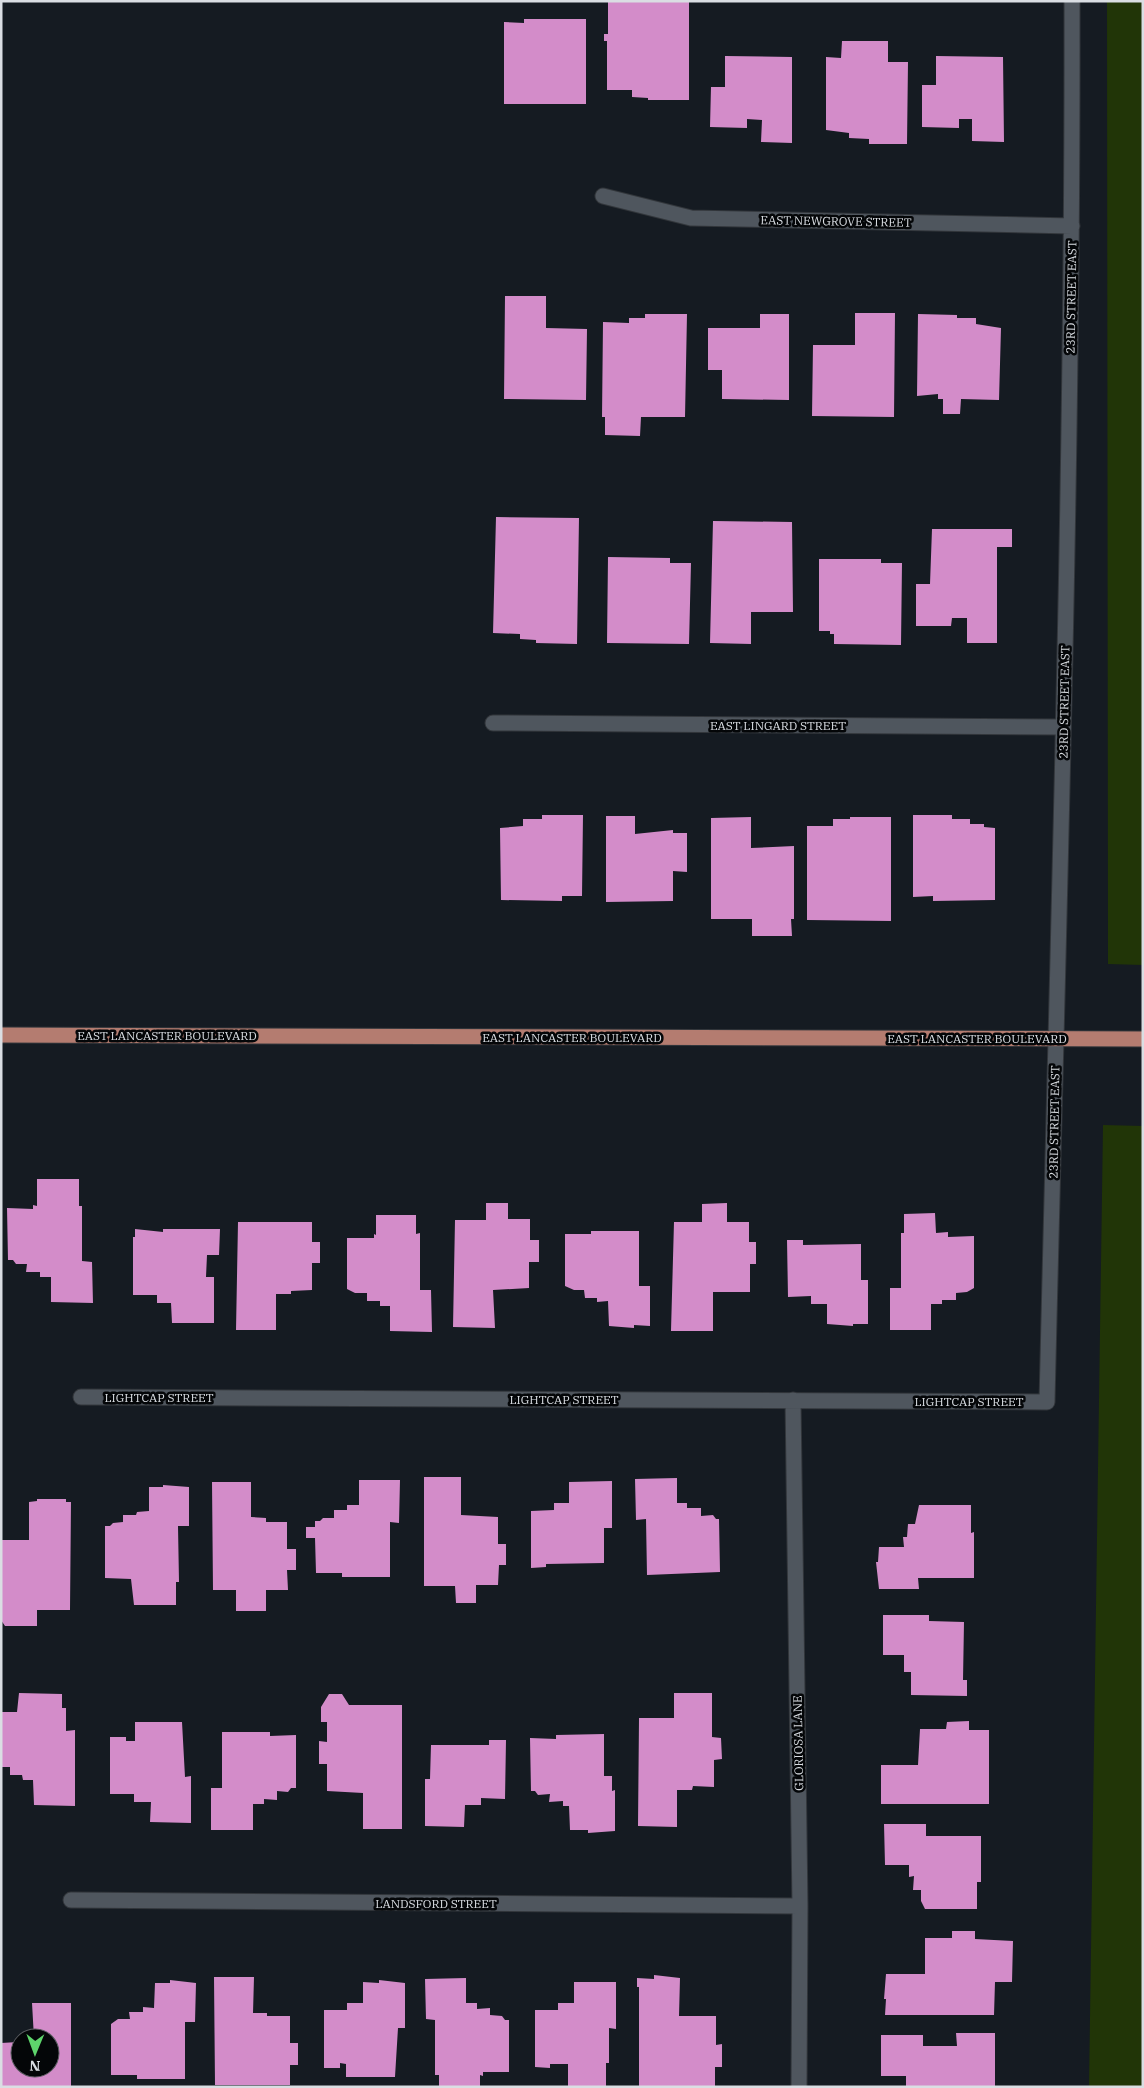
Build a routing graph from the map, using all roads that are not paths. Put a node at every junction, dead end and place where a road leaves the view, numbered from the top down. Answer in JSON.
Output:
{"nodes":[{"id":1,"x":1072,"y":1,"type":"edge"},
{"id":2,"x":603,"y":196,"type":"dead end"},
{"id":3,"x":1072,"y":226,"type":"junction"},
{"id":4,"x":493,"y":723,"type":"dead end"},
{"id":5,"x":1063,"y":727,"type":"junction"},
{"id":6,"x":1,"y":1035,"type":"edge"},
{"id":7,"x":1056,"y":1038,"type":"junction"},
{"id":8,"x":1143,"y":1039,"type":"edge"},
{"id":9,"x":81,"y":1397,"type":"dead end"},
{"id":10,"x":794,"y":1400,"type":"junction"},
{"id":11,"x":1047,"y":1402,"type":"joint"},
{"id":12,"x":71,"y":1900,"type":"dead end"},
{"id":13,"x":800,"y":1906,"type":"junction"},
{"id":14,"x":799,"y":2087,"type":"edge"}],
"edges":[{"from":1,"to":3,"type":"street","name":"23RD STREET EAST"},
{"from":2,"to":3,"type":"street","name":"EAST NEWGROVE STREET"},
{"from":3,"to":5,"type":"street","name":"23RD STREET EAST"},
{"from":4,"to":5,"type":"street","name":"EAST LINGARD STREET"},
{"from":5,"to":7,"type":"street","name":"23RD STREET EAST"},
{"from":6,"to":7,"type":"main road","name":"EAST LANCASTER BOULEVARD"},
{"from":7,"to":8,"type":"main road","name":"EAST LANCASTER BOULEVARD"},
{"from":7,"to":11,"type":"street","name":"23RD STREET EAST"},
{"from":9,"to":10,"type":"street","name":"LIGHTCAP STREET"},
{"from":10,"to":11,"type":"street","name":"LIGHTCAP STREET"},
{"from":10,"to":13,"type":"street","name":"GLORIOSA LANE"},
{"from":12,"to":13,"type":"street","name":"LANDSFORD STREET"},
{"from":13,"to":14,"type":"street","name":"GLORIOSA LANE"}]}
